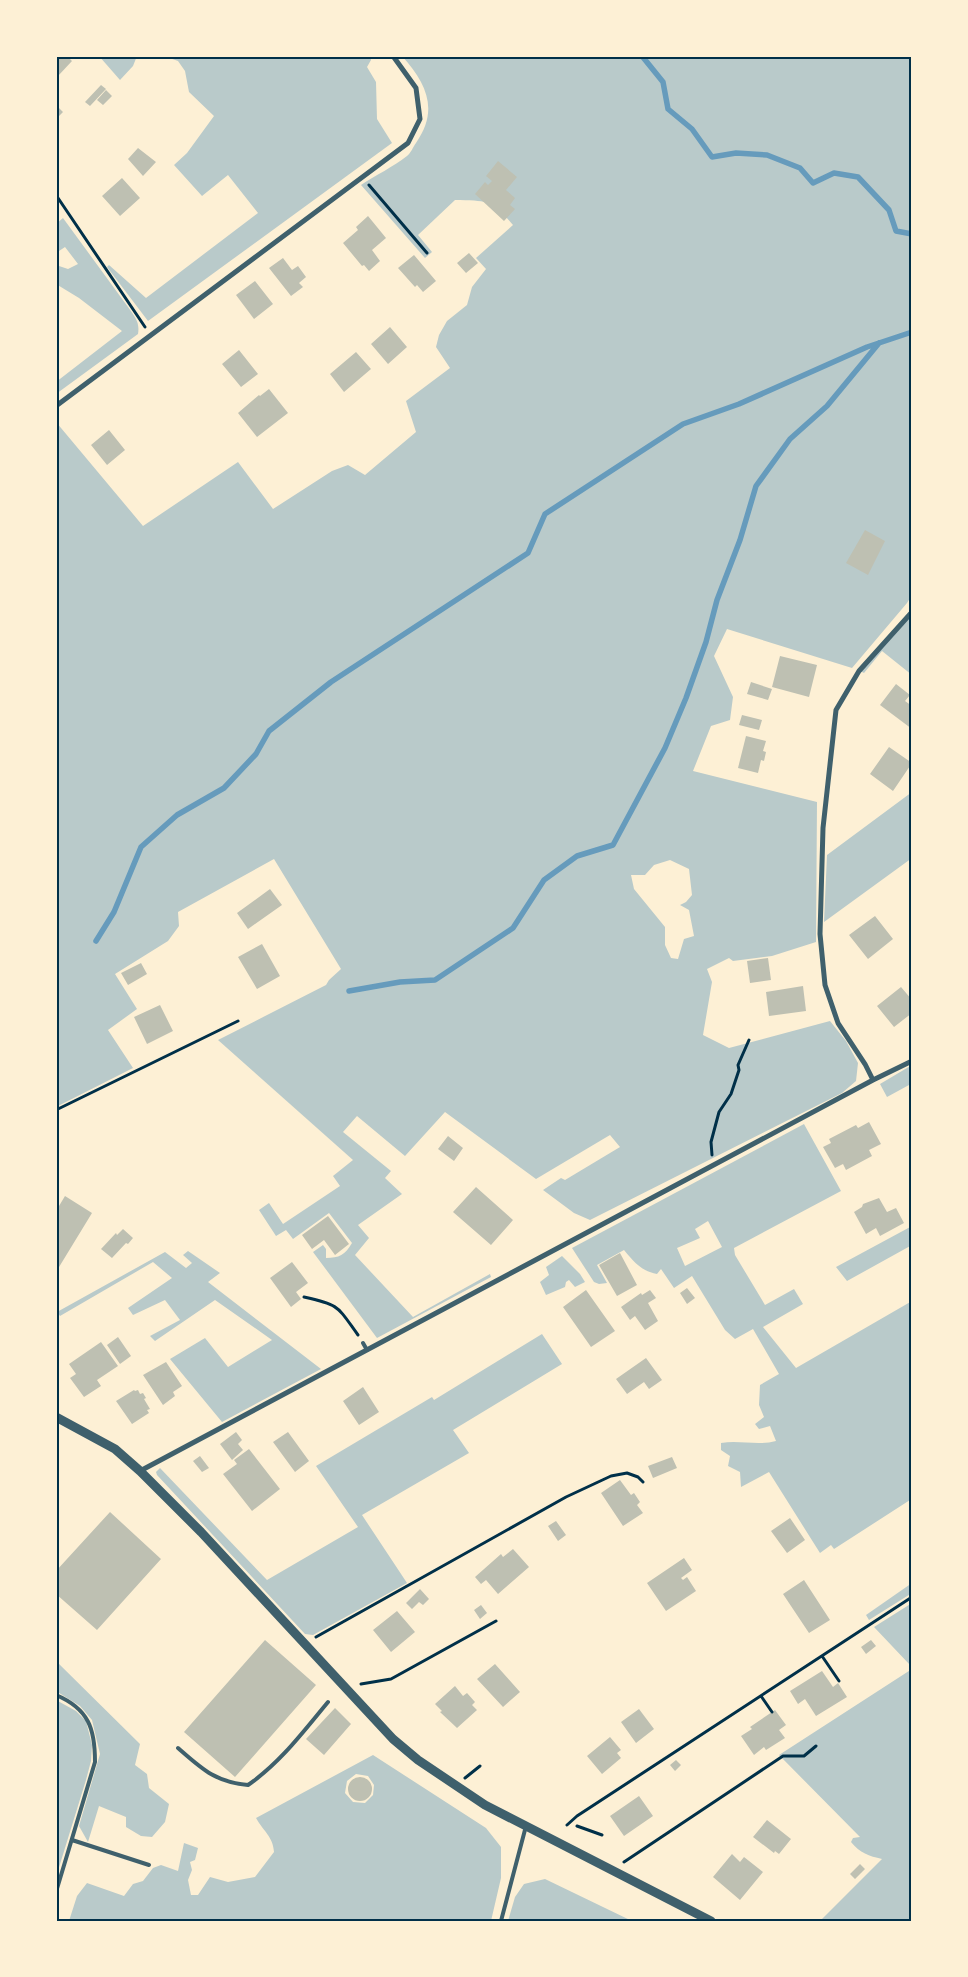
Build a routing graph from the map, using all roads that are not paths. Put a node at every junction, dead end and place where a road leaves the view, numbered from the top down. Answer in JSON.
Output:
{"nodes":[{"id":1,"x":393,"y":56,"type":"edge"},
{"id":2,"x":56,"y":406,"type":"edge"},
{"id":3,"x":912,"y":612,"type":"edge"},
{"id":4,"x":912,"y":1061,"type":"edge"},
{"id":5,"x":873,"y":1080,"type":"junction"},
{"id":6,"x":363,"y":1342,"type":"road end"},
{"id":7,"x":367,"y":1350,"type":"junction"},
{"id":8,"x":56,"y":1417,"type":"edge"},
{"id":9,"x":140,"y":1471,"type":"junction"},
{"id":10,"x":56,"y":1696,"type":"edge"},
{"id":11,"x":328,"y":1702,"type":"dead end"},
{"id":12,"x":178,"y":1748,"type":"dead end"},
{"id":13,"x":526,"y":1826,"type":"junction"},
{"id":14,"x":72,"y":1840,"type":"junction"},
{"id":15,"x":149,"y":1864,"type":"dead end"},
{"id":16,"x":56,"y":1892,"type":"edge"},
{"id":17,"x":501,"y":1921,"type":"edge"},
{"id":18,"x":711,"y":1921,"type":"edge"}],
"edges":[{"from":1,"to":2,"type":"street"},
{"from":3,"to":5,"type":"street"},
{"from":4,"to":5,"type":"street"},
{"from":5,"to":7,"type":"street"},
{"from":6,"to":7,"type":"lane"},
{"from":7,"to":9,"type":"street"},
{"from":8,"to":9,"type":"street"},
{"from":9,"to":13,"type":"street"},
{"from":10,"to":14,"type":"lane"},
{"from":11,"to":12,"type":"lane"},
{"from":13,"to":17,"type":"lane"},
{"from":13,"to":18,"type":"street"},
{"from":14,"to":15,"type":"lane"},
{"from":14,"to":16,"type":"lane"}]}
